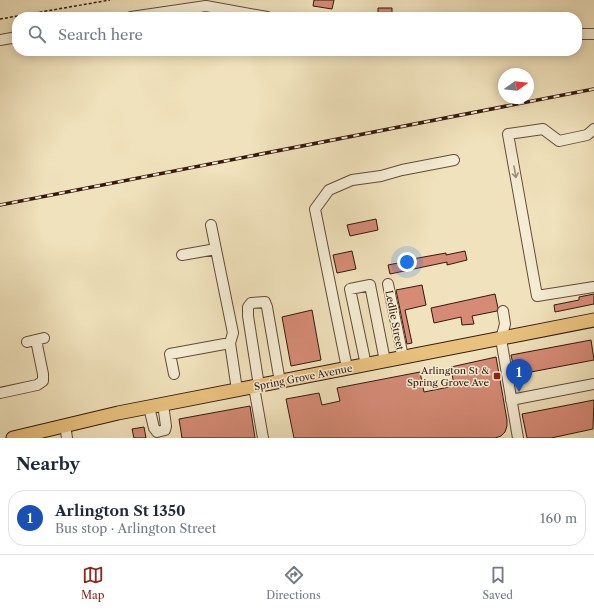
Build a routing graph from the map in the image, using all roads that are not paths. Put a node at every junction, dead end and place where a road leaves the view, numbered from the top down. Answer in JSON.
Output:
{"nodes":[{"id":1,"x":165,"y":12,"type":"edge"},
{"id":2,"x":239,"y":12,"type":"edge"},
{"id":3,"x":582,"y":34,"type":"edge"},
{"id":4,"x":594,"y":34,"type":"edge"},
{"id":5,"x":12,"y":38,"type":"edge"},
{"id":6,"x":0,"y":40,"type":"edge"},
{"id":7,"x":594,"y":129,"type":"edge"},
{"id":8,"x":454,"y":160,"type":"dead end"},
{"id":9,"x":211,"y":225,"type":"dead end"},
{"id":10,"x":216,"y":249,"type":"junction"},
{"id":11,"x":182,"y":256,"type":"dead end"},
{"id":12,"x":388,"y":284,"type":"dead end"},
{"id":13,"x":594,"y":287,"type":"edge"},
{"id":14,"x":503,"y":311,"type":"dead end"},
{"id":15,"x":594,"y":320,"type":"edge"},
{"id":16,"x":501,"y":339,"type":"junction"},
{"id":17,"x":36,"y":340,"type":"dead end"},
{"id":18,"x":230,"y":343,"type":"junction"},
{"id":19,"x":403,"y":357,"type":"junction"},
{"id":20,"x":385,"y":361,"type":"junction"},
{"id":21,"x":366,"y":365,"type":"junction"},
{"id":22,"x":347,"y":368,"type":"junction"},
{"id":23,"x":174,"y":374,"type":"dead end"},
{"id":24,"x":280,"y":382,"type":"junction"},
{"id":25,"x":594,"y":384,"type":"edge"},
{"id":26,"x":256,"y":387,"type":"junction"},
{"id":27,"x":237,"y":390,"type":"junction"},
{"id":28,"x":0,"y":393,"type":"edge"},
{"id":29,"x":511,"y":400,"type":"junction"},
{"id":30,"x":163,"y":404,"type":"junction"},
{"id":31,"x":149,"y":407,"type":"junction"},
{"id":32,"x":65,"y":425,"type":"junction"},
{"id":33,"x":162,"y":435,"type":"edge"},
{"id":34,"x":13,"y":438,"type":"edge"},
{"id":35,"x":67,"y":438,"type":"edge"},
{"id":36,"x":263,"y":438,"type":"edge"},
{"id":37,"x":518,"y":438,"type":"edge"}],
"edges":[{"from":1,"to":2,"type":"street"},
{"from":3,"to":4,"type":"street"},
{"from":5,"to":6,"type":"street"},
{"from":7,"to":13,"type":"street","one_way":true},
{"from":8,"to":22,"type":"street"},
{"from":9,"to":10,"type":"street"},
{"from":10,"to":11,"type":"street"},
{"from":10,"to":18,"type":"street"},
{"from":12,"to":19,"type":"street","name":"Ledlie Street"},
{"from":14,"to":16,"type":"street"},
{"from":15,"to":16,"type":"main road","name":"Spring Grove Avenue"},
{"from":16,"to":19,"type":"main road","name":"Spring Grove Avenue"},
{"from":16,"to":29,"type":"street"},
{"from":17,"to":28,"type":"street"},
{"from":18,"to":23,"type":"street"},
{"from":18,"to":27,"type":"street"},
{"from":19,"to":20,"type":"main road","name":"Spring Grove Avenue"},
{"from":20,"to":21,"type":"main road","name":"Spring Grove Avenue"},
{"from":20,"to":21,"type":"street"},
{"from":21,"to":22,"type":"main road","name":"Spring Grove Avenue"},
{"from":22,"to":24,"type":"main road","name":"Spring Grove Avenue"},
{"from":24,"to":26,"type":"main road","name":"Spring Grove Avenue"},
{"from":24,"to":26,"type":"street"},
{"from":25,"to":29,"type":"street"},
{"from":26,"to":27,"type":"main road","name":"Spring Grove Avenue"},
{"from":26,"to":36,"type":"street"},
{"from":27,"to":30,"type":"main road","name":"Spring Grove Avenue"},
{"from":29,"to":37,"type":"street"},
{"from":30,"to":31,"type":"main road","name":"Spring Grove Avenue"},
{"from":30,"to":33,"type":"street"},
{"from":31,"to":32,"type":"main road","name":"Spring Grove Avenue"},
{"from":31,"to":33,"type":"street"},
{"from":32,"to":34,"type":"main road","name":"Spring Grove Avenue"},
{"from":32,"to":35,"type":"street"}]}
